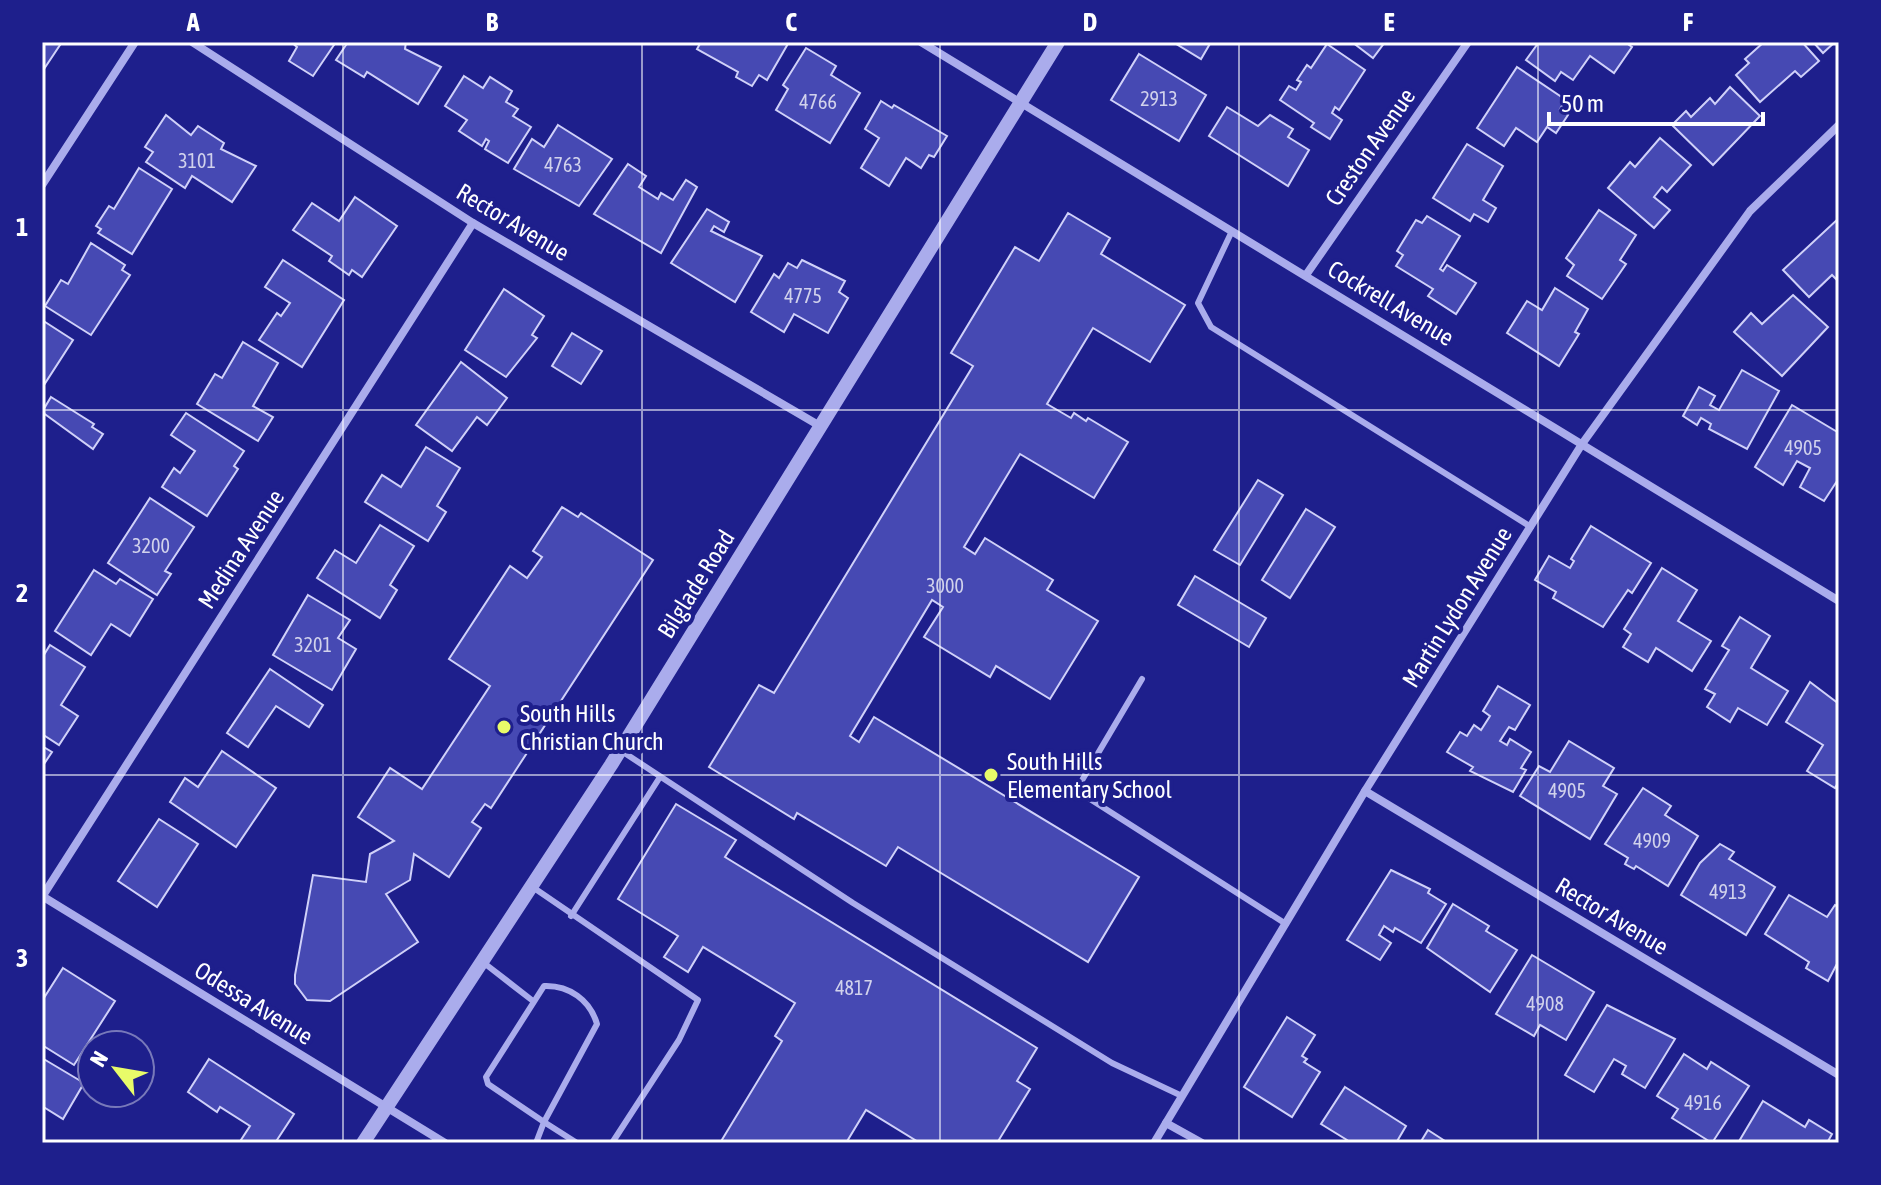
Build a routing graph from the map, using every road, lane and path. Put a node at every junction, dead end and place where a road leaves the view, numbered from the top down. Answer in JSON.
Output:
{"nodes":[{"id":1,"x":135,"y":42,"type":"edge"},
{"id":2,"x":192,"y":42,"type":"edge"},
{"id":3,"x":921,"y":42,"type":"edge"},
{"id":4,"x":1058,"y":42,"type":"edge"},
{"id":5,"x":1468,"y":42,"type":"edge"},
{"id":6,"x":1023,"y":101,"type":"junction"},
{"id":7,"x":1839,"y":125,"type":"edge"},
{"id":8,"x":42,"y":185,"type":"edge"},
{"id":9,"x":473,"y":223,"type":"junction"},
{"id":10,"x":1232,"y":230,"type":"junction"},
{"id":11,"x":1306,"y":275,"type":"junction"},
{"id":12,"x":820,"y":426,"type":"junction"},
{"id":13,"x":1582,"y":444,"type":"junction"},
{"id":14,"x":1531,"y":527,"type":"junction"},
{"id":15,"x":1839,"y":601,"type":"edge"},
{"id":16,"x":1142,"y":679,"type":"dead end"},
{"id":17,"x":620,"y":750,"type":"junction"},
{"id":18,"x":660,"y":777,"type":"junction"},
{"id":19,"x":1365,"y":791,"type":"junction"},
{"id":20,"x":531,"y":886,"type":"junction"},
{"id":21,"x":42,"y":896,"type":"edge"},
{"id":22,"x":571,"y":916,"type":"junction"},
{"id":23,"x":1286,"y":924,"type":"junction"},
{"id":24,"x":481,"y":961,"type":"junction"},
{"id":25,"x":533,"y":1001,"type":"junction"},
{"id":26,"x":1839,"y":1075,"type":"edge"},
{"id":27,"x":1182,"y":1096,"type":"junction"},
{"id":28,"x":384,"y":1107,"type":"junction"},
{"id":29,"x":544,"y":1122,"type":"junction"},
{"id":30,"x":1166,"y":1123,"type":"junction"},
{"id":31,"x":363,"y":1143,"type":"edge"},
{"id":32,"x":445,"y":1143,"type":"edge"},
{"id":33,"x":536,"y":1143,"type":"edge"},
{"id":34,"x":577,"y":1143,"type":"edge"},
{"id":35,"x":612,"y":1143,"type":"edge"},
{"id":36,"x":1154,"y":1143,"type":"edge"},
{"id":37,"x":1202,"y":1143,"type":"edge"}],
"edges":[{"from":1,"to":8,"type":"street"},
{"from":2,"to":9,"type":"street","name":"Rector Avenue"},
{"from":3,"to":6,"type":"street","name":"Cockrell Avenue"},
{"from":4,"to":6,"type":"street","name":"Bilglade Road"},
{"from":5,"to":11,"type":"street","name":"Creston Avenue"},
{"from":6,"to":10,"type":"street","name":"Cockrell Avenue"},
{"from":6,"to":12,"type":"street","name":"Bilglade Road"},
{"from":7,"to":13,"type":"street","name":"Martin Lydon Avenue"},
{"from":9,"to":12,"type":"street","name":"Rector Avenue"},
{"from":9,"to":21,"type":"street","name":"Medina Avenue"},
{"from":10,"to":11,"type":"street","name":"Cockrell Avenue"},
{"from":10,"to":14,"type":"lane"},
{"from":11,"to":13,"type":"street","name":"Cockrell Avenue"},
{"from":12,"to":17,"type":"street","name":"Bilglade Road"},
{"from":13,"to":14,"type":"street","name":"Martin Lydon Avenue"},
{"from":13,"to":15,"type":"street","name":"Cockrell Avenue"},
{"from":14,"to":19,"type":"street","name":"Martin Lydon Avenue"},
{"from":16,"to":23,"type":"lane"},
{"from":17,"to":18,"type":"lane"},
{"from":17,"to":20,"type":"street","name":"Bilglade Road"},
{"from":18,"to":22,"type":"lane"},
{"from":18,"to":27,"type":"lane"},
{"from":19,"to":23,"type":"street","name":"Martin Lydon Avenue"},
{"from":19,"to":26,"type":"street","name":"Rector Avenue"},
{"from":20,"to":22,"type":"lane"},
{"from":20,"to":24,"type":"street","name":"Bilglade Road"},
{"from":21,"to":28,"type":"street","name":"Odessa Avenue"},
{"from":22,"to":35,"type":"lane"},
{"from":23,"to":27,"type":"street","name":"Martin Lydon Avenue"},
{"from":24,"to":25,"type":"lane"},
{"from":24,"to":28,"type":"street","name":"Bilglade Road"},
{"from":25,"to":29,"type":"lane"},
{"from":25,"to":29,"type":"lane"},
{"from":27,"to":30,"type":"street","name":"Martin Lydon Avenue"},
{"from":28,"to":31,"type":"street","name":"Bilglade Road"},
{"from":28,"to":32,"type":"street","name":"Odessa Avenue"},
{"from":29,"to":33,"type":"lane"},
{"from":29,"to":34,"type":"lane"},
{"from":30,"to":36,"type":"street","name":"Martin Lydon Avenue"},
{"from":30,"to":37,"type":"street"}]}
